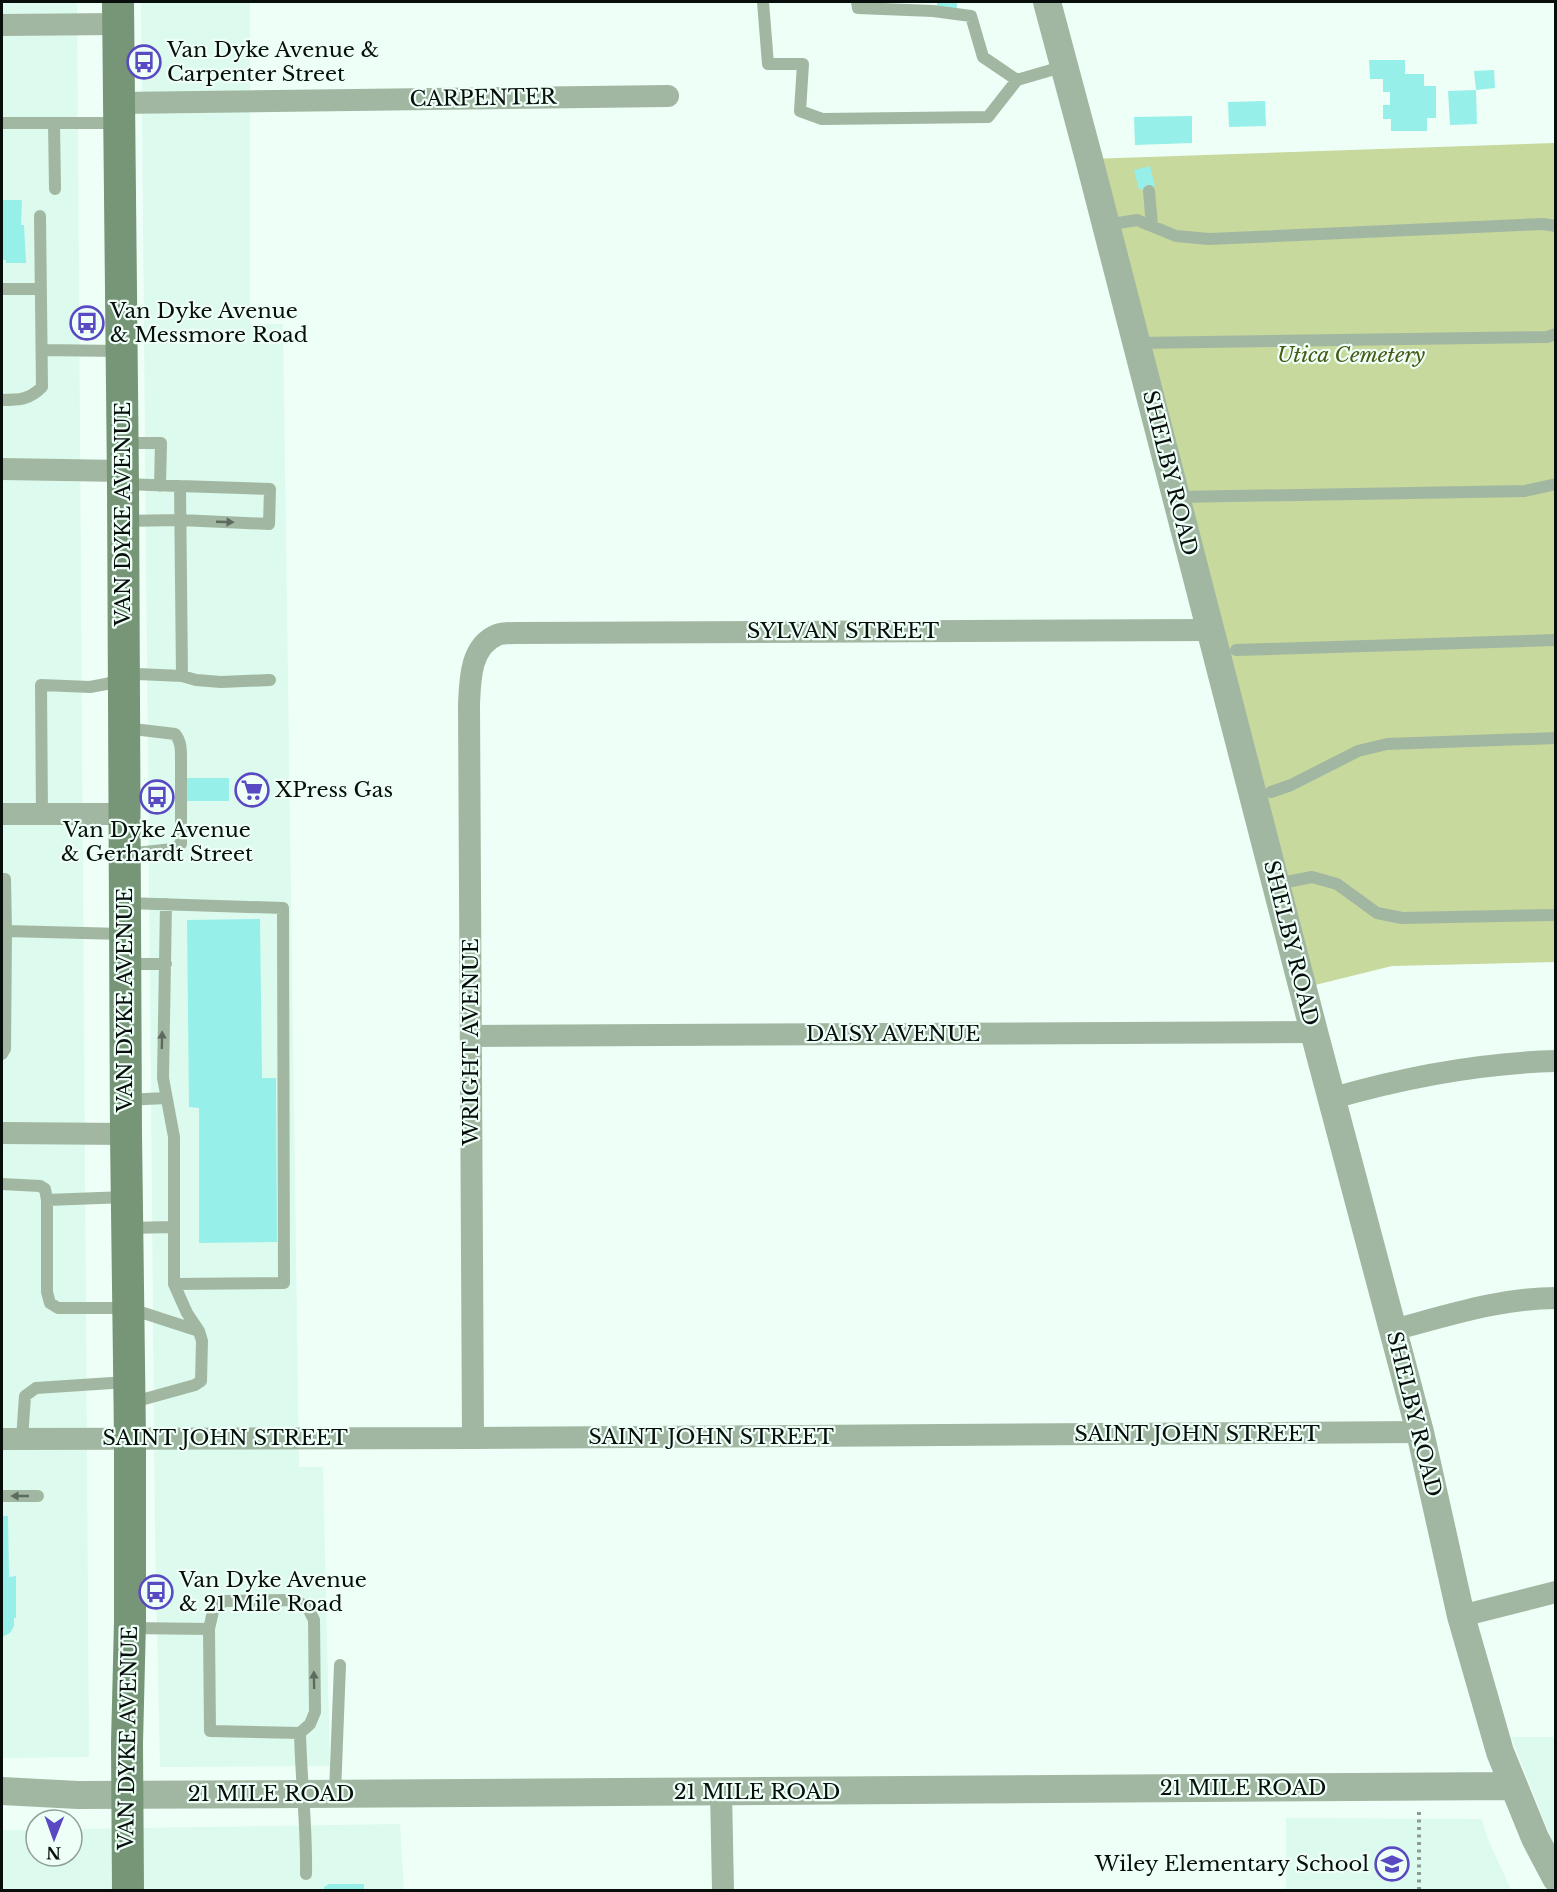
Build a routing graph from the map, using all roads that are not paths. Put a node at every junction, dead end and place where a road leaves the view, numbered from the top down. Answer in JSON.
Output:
{"nodes":[{"id":1,"x":763,"y":2,"type":"edge"},
{"id":2,"x":857,"y":2,"type":"edge"},
{"id":3,"x":1047,"y":2,"type":"edge"},
{"id":4,"x":118,"y":13,"type":"edge"},
{"id":5,"x":2,"y":25,"type":"edge"},
{"id":6,"x":1065,"y":66,"type":"junction"},
{"id":7,"x":1017,"y":80,"type":"junction"},
{"id":8,"x":668,"y":96,"type":"dead end"},
{"id":9,"x":119,"y":113,"type":"junction"},
{"id":10,"x":2,"y":123,"type":"edge"},
{"id":11,"x":54,"y":123,"type":"junction"},
{"id":12,"x":55,"y":189,"type":"dead end"},
{"id":13,"x":1149,"y":191,"type":"dead end"},
{"id":14,"x":40,"y":216,"type":"dead end"},
{"id":15,"x":1106,"y":225,"type":"junction"},
{"id":16,"x":1152,"y":225,"type":"junction"},
{"id":17,"x":1556,"y":226,"type":"edge"},
{"id":18,"x":2,"y":289,"type":"edge"},
{"id":19,"x":41,"y":289,"type":"junction"},
{"id":20,"x":1556,"y":334,"type":"edge"},
{"id":21,"x":1137,"y":343,"type":"junction"},
{"id":22,"x":42,"y":350,"type":"junction"},
{"id":23,"x":121,"y":351,"type":"junction"},
{"id":24,"x":2,"y":400,"type":"edge"},
{"id":25,"x":123,"y":466,"type":"junction"},
{"id":26,"x":2,"y":469,"type":"edge"},
{"id":27,"x":1556,"y":484,"type":"edge"},
{"id":28,"x":160,"y":486,"type":"junction"},
{"id":29,"x":180,"y":486,"type":"junction"},
{"id":30,"x":1176,"y":497,"type":"junction"},
{"id":31,"x":180,"y":520,"type":"junction"},
{"id":32,"x":123,"y":521,"type":"junction"},
{"id":33,"x":1210,"y":630,"type":"junction"},
{"id":34,"x":1556,"y":640,"type":"edge"},
{"id":35,"x":481,"y":648,"type":"joint"},
{"id":36,"x":1236,"y":650,"type":"dead end"},
{"id":37,"x":183,"y":676,"type":"junction"},
{"id":38,"x":123,"y":678,"type":"junction"},
{"id":39,"x":270,"y":680,"type":"dead end"},
{"id":40,"x":123,"y":728,"type":"junction"},
{"id":41,"x":1556,"y":738,"type":"edge"},
{"id":42,"x":1271,"y":792,"type":"dead end"},
{"id":43,"x":2,"y":814,"type":"edge"},
{"id":44,"x":42,"y":814,"type":"junction"},
{"id":45,"x":124,"y":814,"type":"junction"},
{"id":46,"x":124,"y":854,"type":"junction"},
{"id":47,"x":2,"y":879,"type":"edge"},
{"id":48,"x":1276,"y":884,"type":"junction"},
{"id":49,"x":124,"y":903,"type":"junction"},
{"id":50,"x":166,"y":904,"type":"junction"},
{"id":51,"x":1556,"y":915,"type":"edge"},
{"id":52,"x":6,"y":932,"type":"junction"},
{"id":53,"x":125,"y":949,"type":"junction"},
{"id":54,"x":165,"y":964,"type":"junction"},
{"id":55,"x":1314,"y":1032,"type":"junction"},
{"id":56,"x":472,"y":1036,"type":"junction"},
{"id":57,"x":2,"y":1054,"type":"edge"},
{"id":58,"x":1556,"y":1061,"type":"edge"},
{"id":59,"x":166,"y":1098,"type":"junction"},
{"id":60,"x":1333,"y":1098,"type":"junction"},
{"id":61,"x":125,"y":1100,"type":"junction"},
{"id":62,"x":2,"y":1133,"type":"edge"},
{"id":63,"x":126,"y":1134,"type":"junction"},
{"id":64,"x":2,"y":1184,"type":"edge"},
{"id":65,"x":46,"y":1195,"type":"junction"},
{"id":66,"x":126,"y":1197,"type":"junction"},
{"id":67,"x":174,"y":1227,"type":"junction"},
{"id":68,"x":127,"y":1228,"type":"junction"},
{"id":69,"x":174,"y":1284,"type":"junction"},
{"id":70,"x":1556,"y":1298,"type":"edge"},
{"id":71,"x":128,"y":1308,"type":"junction"},
{"id":72,"x":199,"y":1330,"type":"junction"},
{"id":73,"x":1393,"y":1330,"type":"junction"},
{"id":74,"x":129,"y":1392,"type":"junction"},
{"id":75,"x":1420,"y":1432,"type":"junction"},
{"id":76,"x":130,"y":1438,"type":"junction"},
{"id":77,"x":473,"y":1438,"type":"junction"},
{"id":78,"x":12,"y":1439,"type":"edge"},
{"id":79,"x":2,"y":1496,"type":"edge"},
{"id":80,"x":38,"y":1496,"type":"dead end"},
{"id":81,"x":1556,"y":1592,"type":"edge"},
{"id":82,"x":1461,"y":1616,"type":"junction"},
{"id":83,"x":130,"y":1628,"type":"junction"},
{"id":84,"x":209,"y":1629,"type":"junction"},
{"id":85,"x":340,"y":1665,"type":"dead end"},
{"id":86,"x":300,"y":1733,"type":"junction"},
{"id":87,"x":1513,"y":1786,"type":"junction"},
{"id":88,"x":2,"y":1791,"type":"edge"},
{"id":89,"x":721,"y":1792,"type":"junction"},
{"id":90,"x":335,"y":1793,"type":"junction"},
{"id":91,"x":127,"y":1794,"type":"junction"},
{"id":92,"x":302,"y":1794,"type":"junction"},
{"id":93,"x":306,"y":1874,"type":"dead end"},
{"id":94,"x":1556,"y":1878,"type":"edge"},
{"id":95,"x":128,"y":1890,"type":"edge"},
{"id":96,"x":723,"y":1890,"type":"edge"}],
"edges":[{"from":1,"to":7,"type":"lane"},
{"from":2,"to":7,"type":"lane"},
{"from":3,"to":6,"type":"street","name":"SHELBY ROAD"},
{"from":4,"to":5,"type":"street"},
{"from":4,"to":9,"type":"main road","name":"VAN DYKE AVENUE"},
{"from":6,"to":7,"type":"lane"},
{"from":6,"to":15,"type":"street","name":"SHELBY ROAD"},
{"from":8,"to":9,"type":"street","name":"CARPENTER"},
{"from":9,"to":11,"type":"lane"},
{"from":9,"to":23,"type":"main road","name":"VAN DYKE AVENUE"},
{"from":10,"to":11,"type":"lane"},
{"from":11,"to":12,"type":"lane"},
{"from":13,"to":16,"type":"lane"},
{"from":14,"to":19,"type":"lane"},
{"from":15,"to":16,"type":"lane"},
{"from":15,"to":21,"type":"street","name":"SHELBY ROAD"},
{"from":16,"to":17,"type":"lane"},
{"from":18,"to":19,"type":"lane"},
{"from":19,"to":22,"type":"lane"},
{"from":20,"to":21,"type":"lane"},
{"from":21,"to":30,"type":"street","name":"SHELBY ROAD"},
{"from":22,"to":23,"type":"lane"},
{"from":22,"to":24,"type":"lane"},
{"from":23,"to":25,"type":"main road","name":"VAN DYKE AVENUE"},
{"from":25,"to":26,"type":"street"},
{"from":25,"to":28,"type":"lane"},
{"from":25,"to":28,"type":"lane"},
{"from":25,"to":32,"type":"main road","name":"VAN DYKE AVENUE"},
{"from":27,"to":30,"type":"lane"},
{"from":28,"to":29,"type":"lane"},
{"from":29,"to":31,"type":"lane"},
{"from":31,"to":29,"type":"lane","one_way":true},
{"from":30,"to":33,"type":"street","name":"SHELBY ROAD"},
{"from":31,"to":32,"type":"lane"},
{"from":31,"to":37,"type":"lane"},
{"from":32,"to":38,"type":"main road","name":"VAN DYKE AVENUE"},
{"from":33,"to":35,"type":"street","name":"SYLVAN STREET"},
{"from":33,"to":48,"type":"street","name":"SHELBY ROAD"},
{"from":34,"to":36,"type":"lane"},
{"from":35,"to":56,"type":"street","name":"WRIGHT AVENUE"},
{"from":37,"to":38,"type":"lane"},
{"from":37,"to":39,"type":"lane"},
{"from":38,"to":40,"type":"main road","name":"VAN DYKE AVENUE"},
{"from":38,"to":44,"type":"lane"},
{"from":40,"to":45,"type":"main road","name":"VAN DYKE AVENUE"},
{"from":40,"to":46,"type":"lane"},
{"from":41,"to":42,"type":"lane"},
{"from":43,"to":44,"type":"street"},
{"from":44,"to":45,"type":"street"},
{"from":45,"to":46,"type":"main road","name":"VAN DYKE AVENUE"},
{"from":46,"to":49,"type":"main road","name":"VAN DYKE AVENUE"},
{"from":47,"to":52,"type":"lane"},
{"from":48,"to":51,"type":"lane"},
{"from":48,"to":55,"type":"street","name":"SHELBY ROAD"},
{"from":49,"to":50,"type":"lane"},
{"from":49,"to":53,"type":"main road","name":"VAN DYKE AVENUE"},
{"from":50,"to":54,"type":"lane"},
{"from":50,"to":69,"type":"lane"},
{"from":52,"to":53,"type":"lane"},
{"from":52,"to":57,"type":"lane"},
{"from":53,"to":54,"type":"lane"},
{"from":53,"to":61,"type":"main road","name":"VAN DYKE AVENUE"},
{"from":59,"to":54,"type":"lane","one_way":true},
{"from":55,"to":56,"type":"street","name":"DAISY AVENUE"},
{"from":55,"to":60,"type":"street","name":"SHELBY ROAD"},
{"from":56,"to":77,"type":"street","name":"WRIGHT AVENUE"},
{"from":58,"to":60,"type":"street"},
{"from":59,"to":61,"type":"lane"},
{"from":59,"to":67,"type":"lane"},
{"from":60,"to":73,"type":"street","name":"SHELBY ROAD"},
{"from":61,"to":63,"type":"main road","name":"VAN DYKE AVENUE"},
{"from":62,"to":63,"type":"street"},
{"from":63,"to":66,"type":"main road","name":"VAN DYKE AVENUE"},
{"from":64,"to":65,"type":"lane"},
{"from":65,"to":66,"type":"lane"},
{"from":65,"to":71,"type":"lane"},
{"from":66,"to":68,"type":"main road","name":"VAN DYKE AVENUE"},
{"from":67,"to":68,"type":"lane"},
{"from":67,"to":69,"type":"lane"},
{"from":68,"to":71,"type":"main road","name":"VAN DYKE AVENUE"},
{"from":69,"to":72,"type":"lane"},
{"from":70,"to":73,"type":"street"},
{"from":71,"to":72,"type":"lane"},
{"from":71,"to":74,"type":"main road","name":"VAN DYKE AVENUE"},
{"from":72,"to":74,"type":"lane"},
{"from":73,"to":75,"type":"street","name":"SHELBY ROAD"},
{"from":74,"to":76,"type":"main road","name":"VAN DYKE AVENUE"},
{"from":74,"to":78,"type":"lane"},
{"from":75,"to":77,"type":"street","name":"SAINT JOHN STREET"},
{"from":75,"to":82,"type":"street","name":"SHELBY ROAD"},
{"from":76,"to":77,"type":"street","name":"SAINT JOHN STREET"},
{"from":76,"to":78,"type":"street","name":"SAINT JOHN STREET"},
{"from":76,"to":83,"type":"main road","name":"VAN DYKE AVENUE"},
{"from":80,"to":79,"type":"lane","one_way":true},
{"from":81,"to":82,"type":"street"},
{"from":82,"to":87,"type":"street","name":"SHELBY ROAD"},
{"from":83,"to":84,"type":"lane"},
{"from":83,"to":91,"type":"main road","name":"VAN DYKE AVENUE"},
{"from":84,"to":86,"type":"lane"},
{"from":86,"to":84,"type":"lane","one_way":true},
{"from":85,"to":90,"type":"lane"},
{"from":86,"to":92,"type":"lane"},
{"from":87,"to":89,"type":"street","name":"21 MILE ROAD"},
{"from":87,"to":94,"type":"street","name":"SHELBY ROAD"},
{"from":88,"to":91,"type":"street","name":"21 MILE ROAD"},
{"from":89,"to":90,"type":"street","name":"21 MILE ROAD"},
{"from":89,"to":96,"type":"street"},
{"from":90,"to":92,"type":"street","name":"21 MILE ROAD"},
{"from":91,"to":92,"type":"street","name":"21 MILE ROAD"},
{"from":91,"to":95,"type":"main road","name":"VAN DYKE AVENUE"},
{"from":92,"to":93,"type":"lane"}]}
